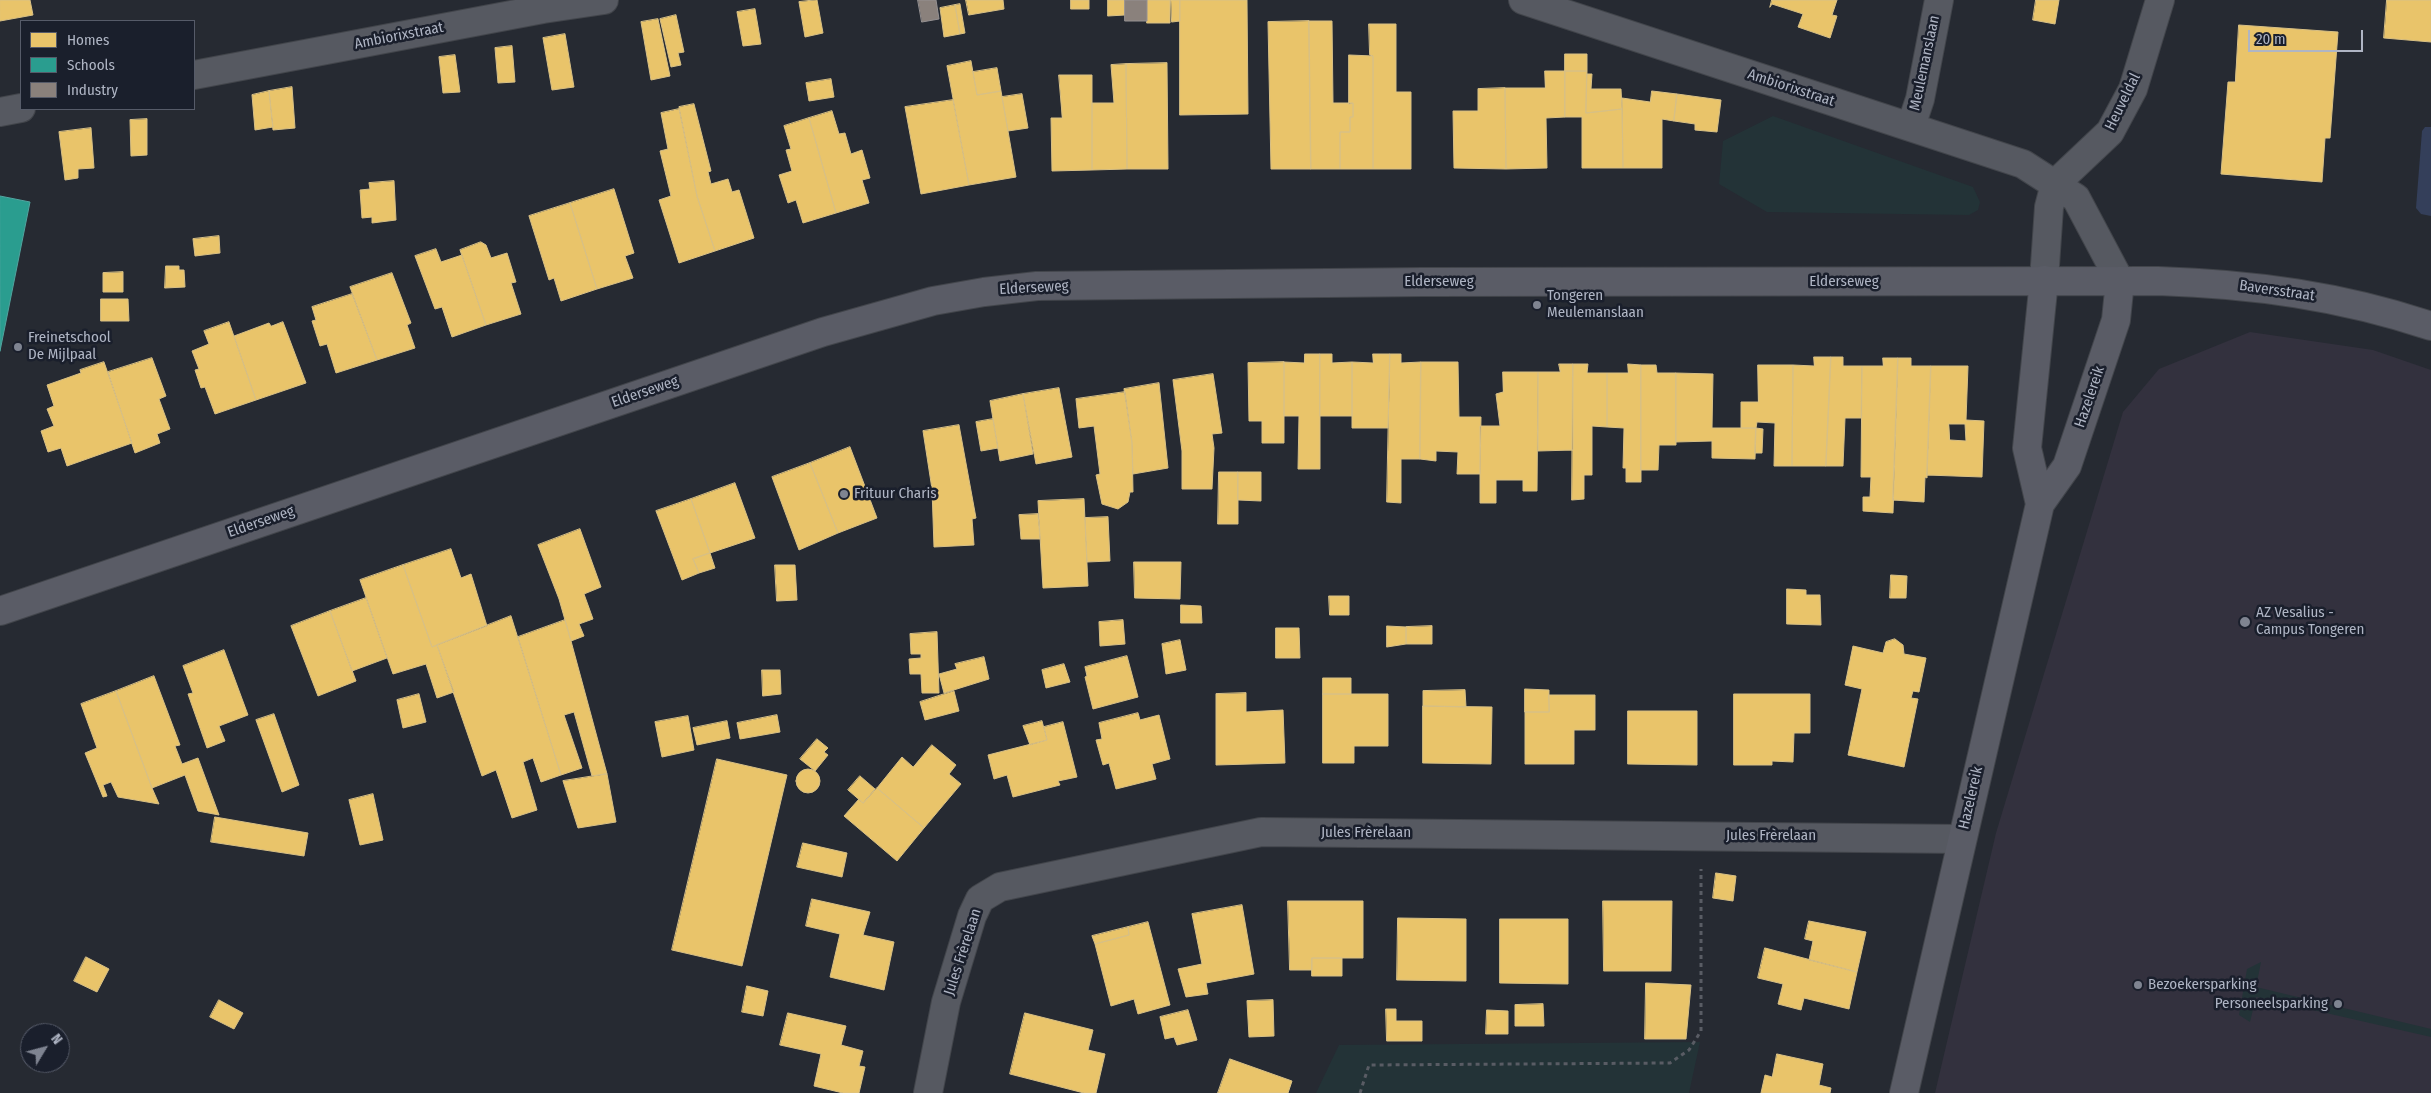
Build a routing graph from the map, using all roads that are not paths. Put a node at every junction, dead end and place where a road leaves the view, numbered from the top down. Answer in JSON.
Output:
{"nodes":[{"id":1,"x":604,"y":0,"type":"edge"},
{"id":2,"x":1523,"y":0,"type":"edge"},
{"id":3,"x":1939,"y":0,"type":"edge"},
{"id":4,"x":2160,"y":0,"type":"edge"},
{"id":5,"x":195,"y":75,"type":"edge"},
{"id":6,"x":20,"y":108,"type":"edge"},
{"id":7,"x":0,"y":112,"type":"edge"},
{"id":8,"x":1911,"y":126,"type":"junction"},
{"id":9,"x":2055,"y":184,"type":"junction"},
{"id":10,"x":2044,"y":280,"type":"junction"},
{"id":11,"x":2120,"y":281,"type":"junction"},
{"id":12,"x":2431,"y":326,"type":"edge"},
{"id":13,"x":2040,"y":504,"type":"junction"},
{"id":14,"x":0,"y":611,"type":"edge"},
{"id":15,"x":1962,"y":839,"type":"junction"},
{"id":16,"x":928,"y":1093,"type":"edge"},
{"id":17,"x":1904,"y":1093,"type":"edge"}],
"edges":[{"from":1,"to":5,"type":"street","name":"Ambiorixstraat"},
{"from":2,"to":8,"type":"street","name":"Ambiorixstraat"},
{"from":3,"to":8,"type":"street","name":"Meulemanslaan"},
{"from":4,"to":9,"type":"street","name":"Heuveldal"},
{"from":6,"to":7,"type":"street"},
{"from":8,"to":9,"type":"street","name":"Ambiorixstraat"},
{"from":9,"to":10,"type":"street"},
{"from":9,"to":11,"type":"street","name":"Ambiorixstraat"},
{"from":10,"to":11,"type":"main road","name":"Elderseweg"},
{"from":10,"to":13,"type":"main road","name":"Hazelereik"},
{"from":10,"to":14,"type":"main road","name":"Elderseweg"},
{"from":11,"to":12,"type":"main road","name":"Baversstraat"},
{"from":11,"to":13,"type":"main road","name":"Hazelereik"},
{"from":13,"to":15,"type":"main road","name":"Hazelereik"},
{"from":15,"to":16,"type":"street","name":"Jules Frèrelaan"},
{"from":15,"to":17,"type":"main road","name":"Hazelereik"}]}
